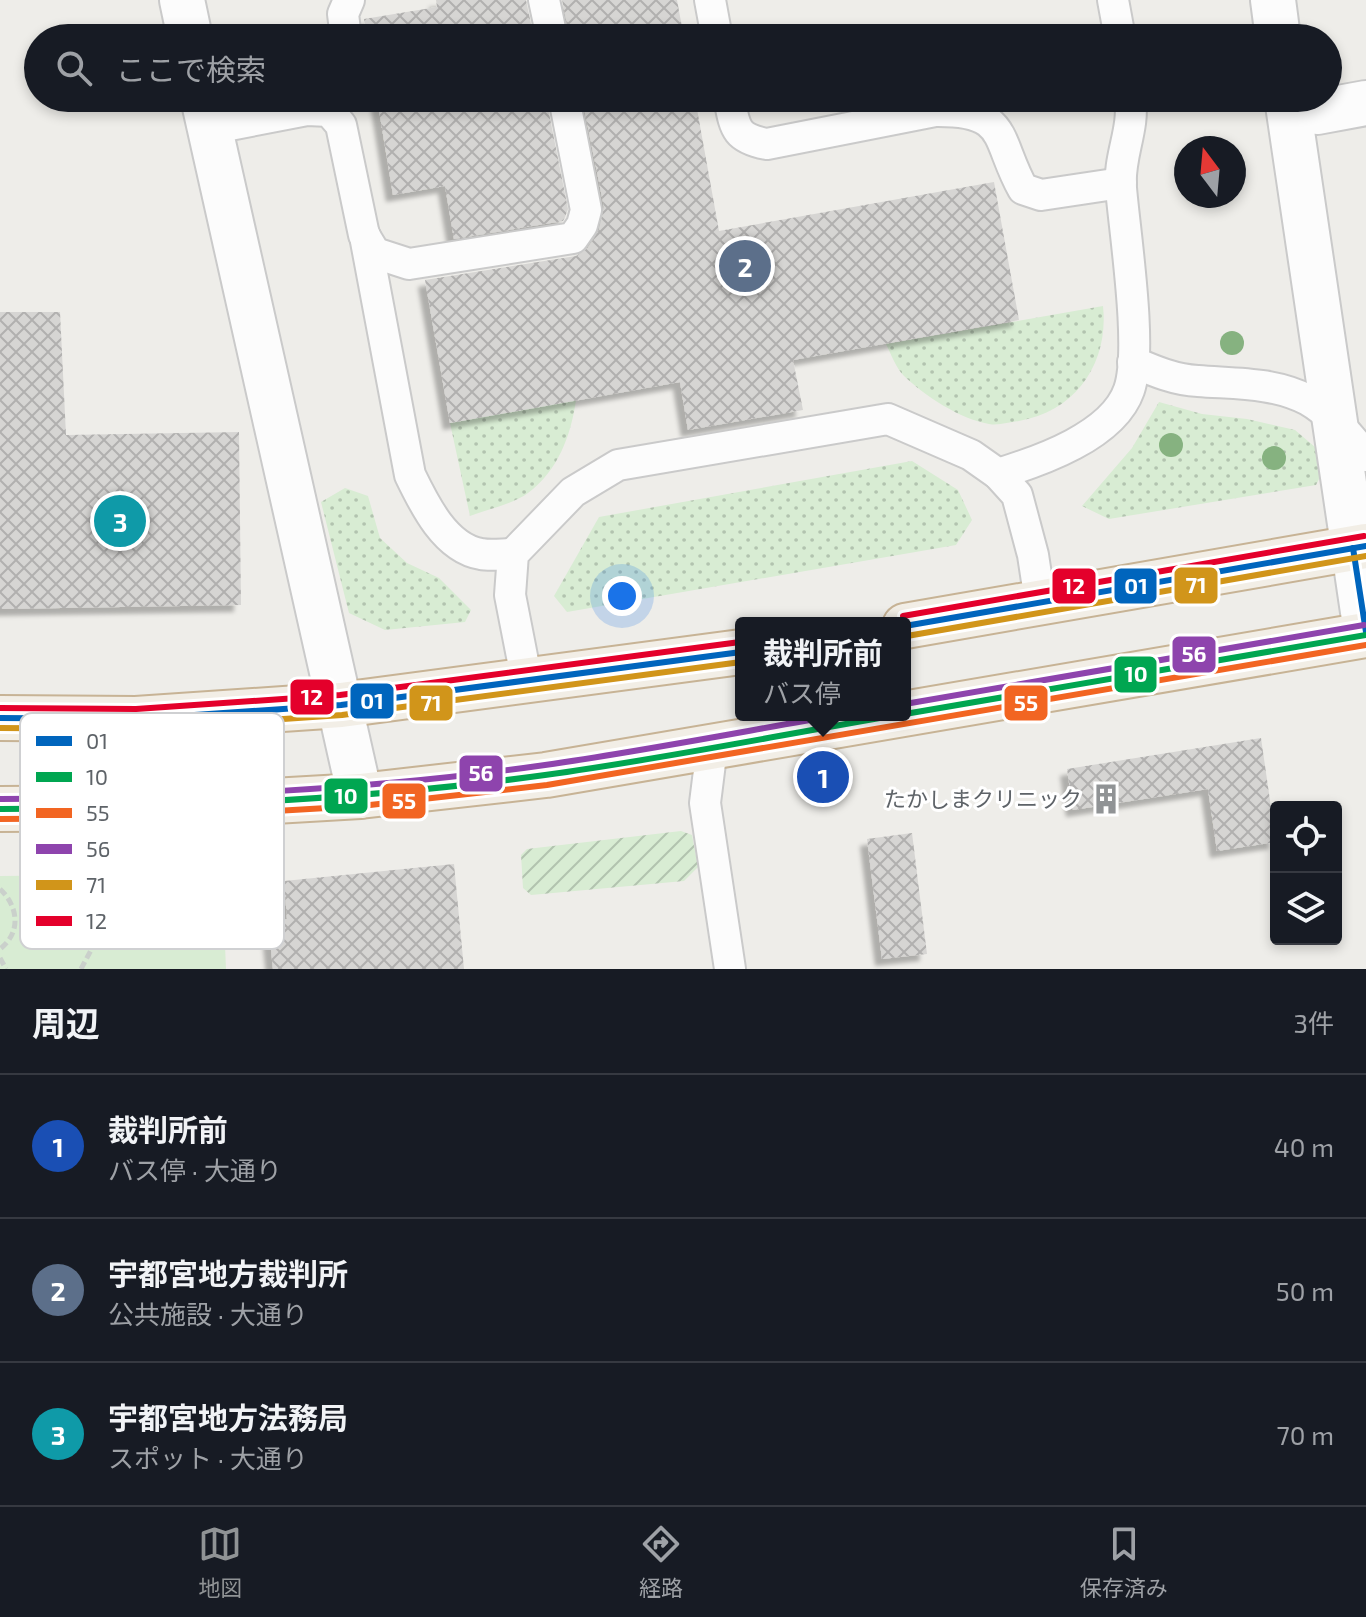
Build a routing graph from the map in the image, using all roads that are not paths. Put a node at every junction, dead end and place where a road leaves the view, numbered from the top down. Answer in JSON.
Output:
{"nodes":[{"id":1,"x":182,"y":0,"type":"edge"},
{"id":2,"x":349,"y":0,"type":"edge"},
{"id":3,"x":544,"y":0,"type":"edge"},
{"id":4,"x":710,"y":0,"type":"edge"},
{"id":5,"x":1113,"y":0,"type":"edge"},
{"id":6,"x":1273,"y":0,"type":"edge"},
{"id":7,"x":187,"y":24,"type":"edge"},
{"id":8,"x":344,"y":24,"type":"edge"},
{"id":9,"x":549,"y":24,"type":"edge"},
{"id":10,"x":714,"y":24,"type":"edge"},
{"id":11,"x":1117,"y":24,"type":"edge"},
{"id":12,"x":1276,"y":24,"type":"edge"},
{"id":13,"x":1366,"y":103,"type":"edge"},
{"id":14,"x":1342,"y":104,"type":"edge"},
{"id":15,"x":213,"y":112,"type":"edge"},
{"id":16,"x":330,"y":112,"type":"edge"},
{"id":17,"x":567,"y":112,"type":"edge"},
{"id":18,"x":732,"y":112,"type":"edge"},
{"id":19,"x":930,"y":112,"type":"edge"},
{"id":20,"x":962,"y":112,"type":"edge"},
{"id":21,"x":1132,"y":112,"type":"edge"},
{"id":22,"x":1303,"y":112,"type":"edge"},
{"id":23,"x":1121,"y":183,"type":"junction"},
{"id":24,"x":364,"y":235,"type":"junction"},
{"id":25,"x":1133,"y":362,"type":"junction"},
{"id":26,"x":1366,"y":456,"type":"edge"},
{"id":27,"x":998,"y":474,"type":"junction"},
{"id":28,"x":1360,"y":547,"type":"edge"},
{"id":29,"x":513,"y":554,"type":"junction"},
{"id":30,"x":1040,"y":601,"type":"junction"},
{"id":31,"x":911,"y":625,"type":"edge"},
{"id":32,"x":1366,"y":634,"type":"edge"},
{"id":33,"x":735,"y":653,"type":"edge"},
{"id":34,"x":527,"y":682,"type":"junction"},
{"id":35,"x":341,"y":705,"type":"junction"},
{"id":36,"x":224,"y":713,"type":"edge"},
{"id":37,"x":911,"y":713,"type":"edge"},
{"id":38,"x":0,"y":718,"type":"edge"},
{"id":39,"x":20,"y":718,"type":"edge"},
{"id":40,"x":862,"y":721,"type":"edge"},
{"id":41,"x":712,"y":747,"type":"junction"},
{"id":42,"x":360,"y":796,"type":"junction"},
{"id":43,"x":284,"y":800,"type":"edge"},
{"id":44,"x":0,"y":809,"type":"edge"},
{"id":45,"x":20,"y":809,"type":"edge"},
{"id":46,"x":730,"y":969,"type":"edge"}],
"edges":[{"from":1,"to":7,"type":"street"},
{"from":2,"to":8,"type":"lane"},
{"from":3,"to":9,"type":"lane"},
{"from":4,"to":10,"type":"lane"},
{"from":5,"to":11,"type":"lane"},
{"from":6,"to":12,"type":"street"},
{"from":13,"to":14,"type":"street"},
{"from":15,"to":35,"type":"street"},
{"from":16,"to":24,"type":"lane"},
{"from":17,"to":24,"type":"lane"},
{"from":18,"to":19,"type":"lane"},
{"from":20,"to":23,"type":"lane"},
{"from":21,"to":23,"type":"lane"},
{"from":22,"to":28,"type":"street"},
{"from":23,"to":25,"type":"lane"},
{"from":24,"to":29,"type":"lane"},
{"from":25,"to":26,"type":"lane"},
{"from":25,"to":27,"type":"lane"},
{"from":27,"to":29,"type":"lane"},
{"from":27,"to":30,"type":"lane"},
{"from":28,"to":30,"type":"highway"},
{"from":28,"to":32,"type":"street"},
{"from":29,"to":34,"type":"lane"},
{"from":30,"to":31,"type":"highway"},
{"from":32,"to":37,"type":"highway"},
{"from":33,"to":34,"type":"highway"},
{"from":34,"to":35,"type":"highway"},
{"from":35,"to":36,"type":"highway"},
{"from":35,"to":42,"type":"street"},
{"from":38,"to":39,"type":"highway"},
{"from":40,"to":41,"type":"highway"},
{"from":41,"to":42,"type":"highway"},
{"from":41,"to":46,"type":"lane"},
{"from":42,"to":43,"type":"highway"},
{"from":44,"to":45,"type":"highway"}]}
